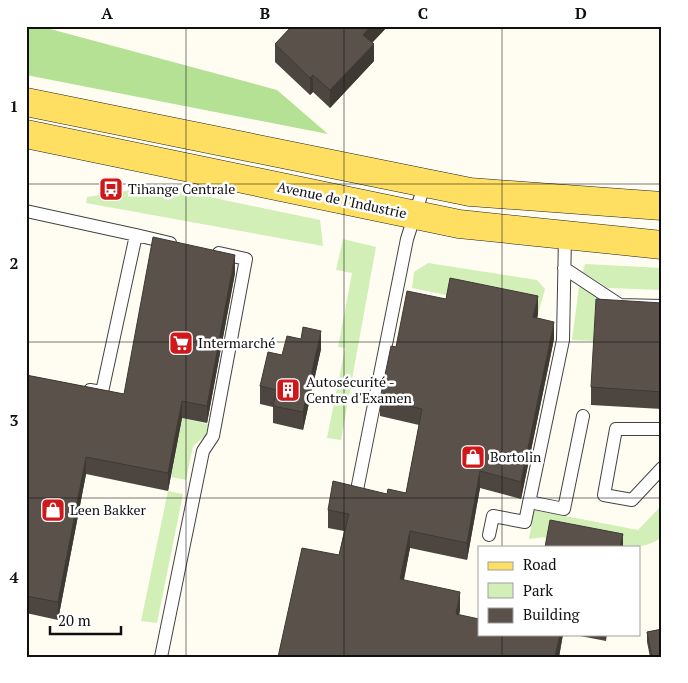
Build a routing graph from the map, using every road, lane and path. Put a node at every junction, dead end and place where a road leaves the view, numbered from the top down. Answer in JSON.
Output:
{"nodes":[{"id":1,"x":26,"y":102,"type":"edge"},
{"id":2,"x":26,"y":134,"type":"edge"},
{"id":3,"x":425,"y":183,"type":"junction"},
{"id":4,"x":662,"y":206,"type":"edge"},
{"id":5,"x":26,"y":211,"type":"edge"},
{"id":6,"x":416,"y":215,"type":"junction"},
{"id":7,"x":136,"y":235,"type":"junction"},
{"id":8,"x":565,"y":236,"type":"junction"},
{"id":9,"x":182,"y":245,"type":"edge"},
{"id":10,"x":662,"y":245,"type":"edge"},
{"id":11,"x":210,"y":251,"type":"edge"},
{"id":12,"x":564,"y":268,"type":"junction"},
{"id":13,"x":662,"y":306,"type":"edge"},
{"id":14,"x":77,"y":387,"type":"edge"},
{"id":15,"x":582,"y":416,"type":"dead end"},
{"id":16,"x":662,"y":429,"type":"edge"},
{"id":17,"x":662,"y":468,"type":"edge"},
{"id":18,"x":357,"y":490,"type":"edge"},
{"id":19,"x":529,"y":502,"type":"junction"},
{"id":20,"x":489,"y":535,"type":"dead end"},
{"id":21,"x":161,"y":657,"type":"edge"}],
"edges":[{"from":1,"to":3,"type":"main road"},
{"from":2,"to":6,"type":"main road","name":"Avenue de l'Industrie"},
{"from":3,"to":4,"type":"main road"},
{"from":3,"to":6,"type":"lane"},
{"from":5,"to":7,"type":"lane"},
{"from":6,"to":8,"type":"main road","name":"Avenue de l'Industrie"},
{"from":6,"to":18,"type":"lane"},
{"from":7,"to":9,"type":"lane"},
{"from":7,"to":14,"type":"lane"},
{"from":8,"to":10,"type":"main road","name":"Avenue de l'Industrie"},
{"from":8,"to":12,"type":"lane"},
{"from":11,"to":21,"type":"lane"},
{"from":12,"to":13,"type":"lane"},
{"from":12,"to":19,"type":"lane"},
{"from":15,"to":19,"type":"lane"},
{"from":16,"to":17,"type":"lane"},
{"from":19,"to":20,"type":"lane"}]}
